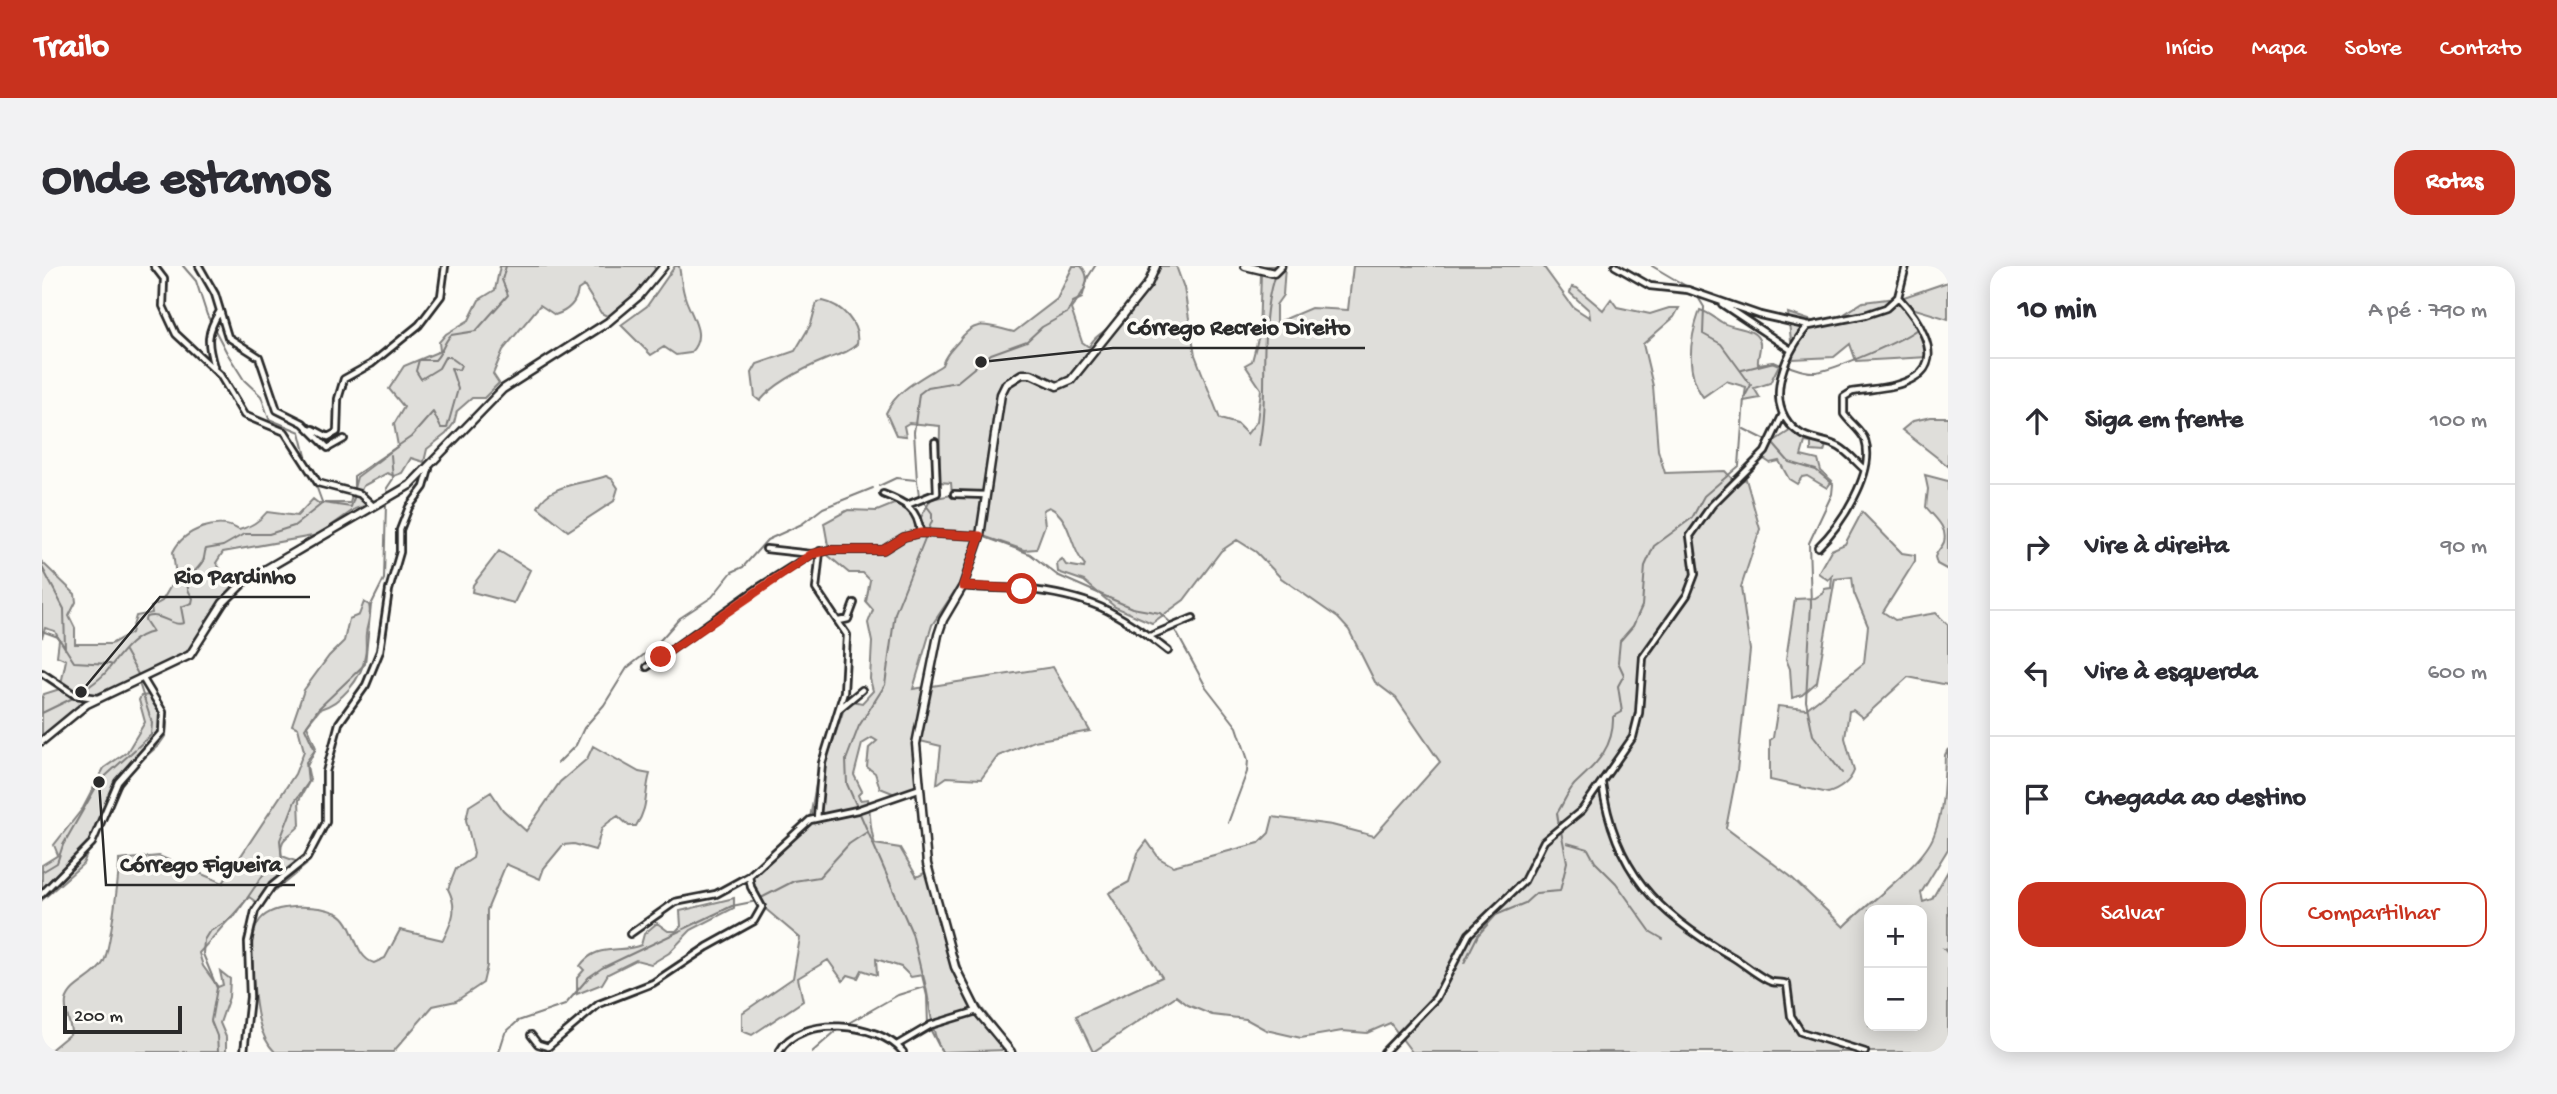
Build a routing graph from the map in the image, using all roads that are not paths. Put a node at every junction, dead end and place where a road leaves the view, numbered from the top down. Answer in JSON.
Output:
{"nodes":[{"id":1,"x":154,"y":266,"type":"edge"},
{"id":2,"x":199,"y":266,"type":"edge"},
{"id":3,"x":445,"y":266,"type":"edge"},
{"id":4,"x":664,"y":266,"type":"edge"},
{"id":5,"x":1156,"y":266,"type":"edge"},
{"id":6,"x":1245,"y":266,"type":"edge"},
{"id":7,"x":1281,"y":266,"type":"edge"},
{"id":8,"x":1615,"y":266,"type":"edge"},
{"id":9,"x":1906,"y":266,"type":"edge"},
{"id":10,"x":1898,"y":297,"type":"junction"},
{"id":11,"x":1720,"y":302,"type":"junction"},
{"id":12,"x":220,"y":311,"type":"junction"},
{"id":13,"x":1809,"y":326,"type":"junction"},
{"id":14,"x":1791,"y":350,"type":"junction"},
{"id":15,"x":214,"y":368,"type":"junction"},
{"id":16,"x":1783,"y":414,"type":"junction"},
{"id":17,"x":303,"y":423,"type":"junction"},
{"id":18,"x":344,"y":439,"type":"dead end"},
{"id":19,"x":935,"y":442,"type":"dead end"},
{"id":20,"x":429,"y":469,"type":"junction"},
{"id":21,"x":1864,"y":469,"type":"junction"},
{"id":22,"x":883,"y":494,"type":"dead end"},
{"id":23,"x":954,"y":494,"type":"dead end"},
{"id":24,"x":986,"y":495,"type":"junction"},
{"id":25,"x":372,"y":505,"type":"junction"},
{"id":26,"x":907,"y":505,"type":"junction"},
{"id":27,"x":925,"y":533,"type":"junction"},
{"id":28,"x":980,"y":536,"type":"junction"},
{"id":29,"x":1818,"y":547,"type":"dead end"},
{"id":30,"x":766,"y":549,"type":"dead end"},
{"id":31,"x":820,"y":551,"type":"junction"},
{"id":32,"x":812,"y":554,"type":"junction"},
{"id":33,"x":963,"y":586,"type":"junction"},
{"id":34,"x":854,"y":603,"type":"dead end"},
{"id":35,"x":1193,"y":618,"type":"dead end"},
{"id":36,"x":839,"y":621,"type":"junction"},
{"id":37,"x":1149,"y":636,"type":"junction"},
{"id":38,"x":1168,"y":651,"type":"dead end"},
{"id":39,"x":647,"y":667,"type":"dead end"},
{"id":40,"x":42,"y":673,"type":"edge"},
{"id":41,"x":143,"y":679,"type":"junction"},
{"id":42,"x":862,"y":690,"type":"dead end"},
{"id":43,"x":99,"y":698,"type":"junction"},
{"id":44,"x":839,"y":709,"type":"junction"},
{"id":45,"x":42,"y":741,"type":"edge"},
{"id":46,"x":1602,"y":783,"type":"junction"},
{"id":47,"x":918,"y":789,"type":"junction"},
{"id":48,"x":817,"y":818,"type":"junction"},
{"id":49,"x":749,"y":876,"type":"junction"},
{"id":50,"x":42,"y":894,"type":"edge"},
{"id":51,"x":630,"y":934,"type":"dead end"},
{"id":52,"x":977,"y":1011,"type":"junction"},
{"id":53,"x":531,"y":1035,"type":"dead end"},
{"id":54,"x":897,"y":1045,"type":"junction"},
{"id":55,"x":244,"y":1052,"type":"edge"},
{"id":56,"x":779,"y":1052,"type":"edge"},
{"id":57,"x":903,"y":1052,"type":"edge"},
{"id":58,"x":1012,"y":1052,"type":"edge"},
{"id":59,"x":1384,"y":1052,"type":"edge"},
{"id":60,"x":1865,"y":1052,"type":"edge"}],
"edges":[{"from":1,"to":15,"type":"street"},
{"from":2,"to":12,"type":"street"},
{"from":3,"to":17,"type":"street"},
{"from":4,"to":20,"type":"street"},
{"from":5,"to":24,"type":"street"},
{"from":6,"to":7,"type":"street"},
{"from":8,"to":11,"type":"street"},
{"from":9,"to":10,"type":"street"},
{"from":10,"to":13,"type":"street"},
{"from":10,"to":21,"type":"street"},
{"from":11,"to":13,"type":"street"},
{"from":11,"to":14,"type":"street"},
{"from":12,"to":15,"type":"street"},
{"from":12,"to":17,"type":"street"},
{"from":13,"to":14,"type":"street"},
{"from":14,"to":16,"type":"street"},
{"from":15,"to":25,"type":"street"},
{"from":16,"to":21,"type":"street"},
{"from":16,"to":46,"type":"street"},
{"from":17,"to":18,"type":"street"},
{"from":19,"to":26,"type":"street"},
{"from":20,"to":25,"type":"street"},
{"from":20,"to":55,"type":"street"},
{"from":21,"to":29,"type":"street"},
{"from":22,"to":26,"type":"street"},
{"from":23,"to":24,"type":"street"},
{"from":24,"to":28,"type":"street"},
{"from":25,"to":41,"type":"street"},
{"from":26,"to":27,"type":"street"},
{"from":27,"to":28,"type":"street"},
{"from":27,"to":31,"type":"street"},
{"from":28,"to":33,"type":"street"},
{"from":30,"to":32,"type":"street"},
{"from":31,"to":32,"type":"street"},
{"from":31,"to":36,"type":"street"},
{"from":32,"to":39,"type":"street"},
{"from":33,"to":37,"type":"street"},
{"from":33,"to":47,"type":"street"},
{"from":34,"to":36,"type":"street"},
{"from":35,"to":37,"type":"street"},
{"from":36,"to":44,"type":"street"},
{"from":37,"to":38,"type":"street"},
{"from":40,"to":43,"type":"street"},
{"from":41,"to":43,"type":"street"},
{"from":41,"to":50,"type":"street"},
{"from":42,"to":44,"type":"street"},
{"from":43,"to":45,"type":"street"},
{"from":44,"to":48,"type":"street"},
{"from":46,"to":59,"type":"street"},
{"from":46,"to":60,"type":"street"},
{"from":47,"to":48,"type":"street"},
{"from":47,"to":52,"type":"street"},
{"from":48,"to":49,"type":"street"},
{"from":49,"to":51,"type":"street"},
{"from":49,"to":53,"type":"street"},
{"from":52,"to":54,"type":"street"},
{"from":52,"to":58,"type":"street"},
{"from":54,"to":56,"type":"street"},
{"from":54,"to":57,"type":"street"}]}
